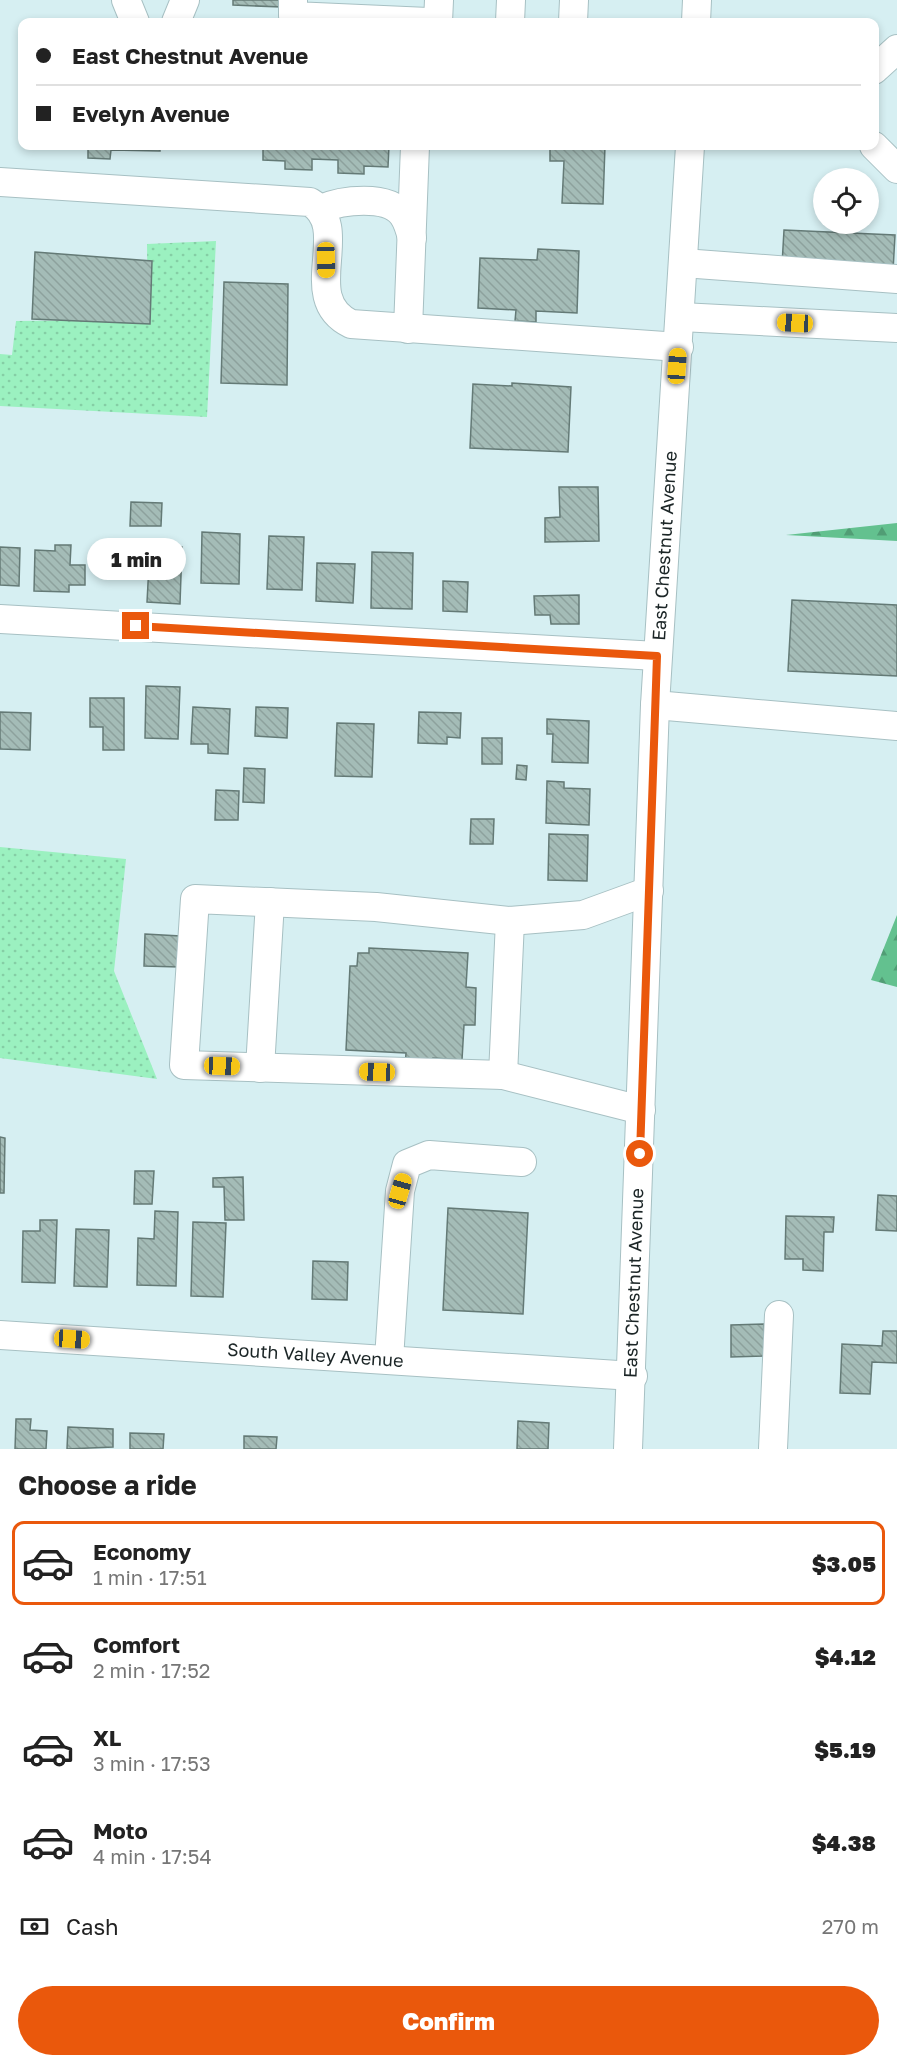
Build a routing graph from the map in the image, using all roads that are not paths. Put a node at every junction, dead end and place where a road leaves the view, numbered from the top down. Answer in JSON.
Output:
{"nodes":[{"id":1,"x":126,"y":0,"type":"edge"},
{"id":2,"x":185,"y":0,"type":"edge"},
{"id":3,"x":293,"y":0,"type":"edge"},
{"id":4,"x":439,"y":0,"type":"edge"},
{"id":5,"x":511,"y":0,"type":"edge"},
{"id":6,"x":574,"y":0,"type":"edge"},
{"id":7,"x":697,"y":0,"type":"edge"},
{"id":8,"x":369,"y":10,"type":"edge"},
{"id":9,"x":133,"y":18,"type":"edge"},
{"id":10,"x":178,"y":18,"type":"edge"},
{"id":11,"x":408,"y":18,"type":"edge"},
{"id":12,"x":438,"y":18,"type":"edge"},
{"id":13,"x":510,"y":18,"type":"edge"},
{"id":14,"x":573,"y":18,"type":"edge"},
{"id":15,"x":696,"y":18,"type":"edge"},
{"id":16,"x":897,"y":49,"type":"edge"},
{"id":17,"x":879,"y":65,"type":"edge"},
{"id":18,"x":415,"y":150,"type":"edge"},
{"id":19,"x":690,"y":150,"type":"edge"},
{"id":20,"x":878,"y":150,"type":"edge"},
{"id":21,"x":897,"y":169,"type":"edge"},
{"id":22,"x":0,"y":182,"type":"edge"},
{"id":23,"x":321,"y":209,"type":"junction"},
{"id":24,"x":412,"y":238,"type":"junction"},
{"id":25,"x":683,"y":263,"type":"junction"},
{"id":26,"x":897,"y":279,"type":"edge"},
{"id":27,"x":681,"y":317,"type":"junction"},
{"id":28,"x":897,"y":328,"type":"edge"},
{"id":29,"x":408,"y":329,"type":"junction"},
{"id":30,"x":678,"y":347,"type":"junction"},
{"id":31,"x":0,"y":619,"type":"edge"},
{"id":32,"x":657,"y":656,"type":"junction"},
{"id":33,"x":655,"y":705,"type":"junction"},
{"id":34,"x":897,"y":726,"type":"edge"},
{"id":35,"x":649,"y":891,"type":"junction"},
{"id":36,"x":270,"y":902,"type":"junction"},
{"id":37,"x":510,"y":921,"type":"junction"},
{"id":38,"x":260,"y":1068,"type":"junction"},
{"id":39,"x":503,"y":1075,"type":"junction"},
{"id":40,"x":641,"y":1110,"type":"junction"},
{"id":41,"x":522,"y":1162,"type":"dead end"},
{"id":42,"x":779,"y":1315,"type":"dead end"},
{"id":43,"x":0,"y":1335,"type":"edge"},
{"id":44,"x":389,"y":1359,"type":"junction"},
{"id":45,"x":633,"y":1376,"type":"junction"},
{"id":46,"x":628,"y":1449,"type":"edge"},
{"id":47,"x":773,"y":1449,"type":"edge"}],
"edges":[{"from":1,"to":9,"type":"street"},
{"from":2,"to":10,"type":"street"},
{"from":3,"to":8,"type":"street"},
{"from":4,"to":12,"type":"street"},
{"from":5,"to":13,"type":"street"},
{"from":6,"to":14,"type":"street"},
{"from":7,"to":15,"type":"street"},
{"from":8,"to":11,"type":"street"},
{"from":16,"to":17,"type":"street"},
{"from":18,"to":24,"type":"street"},
{"from":19,"to":25,"type":"street","name":"East Chestnut Avenue"},
{"from":20,"to":21,"type":"street"},
{"from":22,"to":23,"type":"street"},
{"from":23,"to":24,"type":"street"},
{"from":23,"to":29,"type":"street"},
{"from":24,"to":29,"type":"street"},
{"from":25,"to":26,"type":"street"},
{"from":25,"to":27,"type":"street","name":"East Chestnut Avenue"},
{"from":27,"to":28,"type":"street"},
{"from":27,"to":30,"type":"street","name":"East Chestnut Avenue"},
{"from":29,"to":30,"type":"street"},
{"from":30,"to":32,"type":"street","name":"East Chestnut Avenue"},
{"from":31,"to":32,"type":"street"},
{"from":32,"to":33,"type":"street","name":"East Chestnut Avenue"},
{"from":33,"to":34,"type":"street"},
{"from":33,"to":35,"type":"street","name":"East Chestnut Avenue"},
{"from":35,"to":37,"type":"street"},
{"from":35,"to":40,"type":"street","name":"East Chestnut Avenue"},
{"from":36,"to":37,"type":"street"},
{"from":36,"to":38,"type":"street"},
{"from":36,"to":38,"type":"street"},
{"from":37,"to":39,"type":"street"},
{"from":38,"to":39,"type":"street"},
{"from":39,"to":40,"type":"street"},
{"from":40,"to":45,"type":"street","name":"East Chestnut Avenue"},
{"from":41,"to":44,"type":"street"},
{"from":42,"to":47,"type":"street"},
{"from":43,"to":44,"type":"street","name":"South Valley Avenue"},
{"from":44,"to":45,"type":"street","name":"South Valley Avenue"},
{"from":45,"to":46,"type":"street","name":"East Chestnut Avenue"}]}
